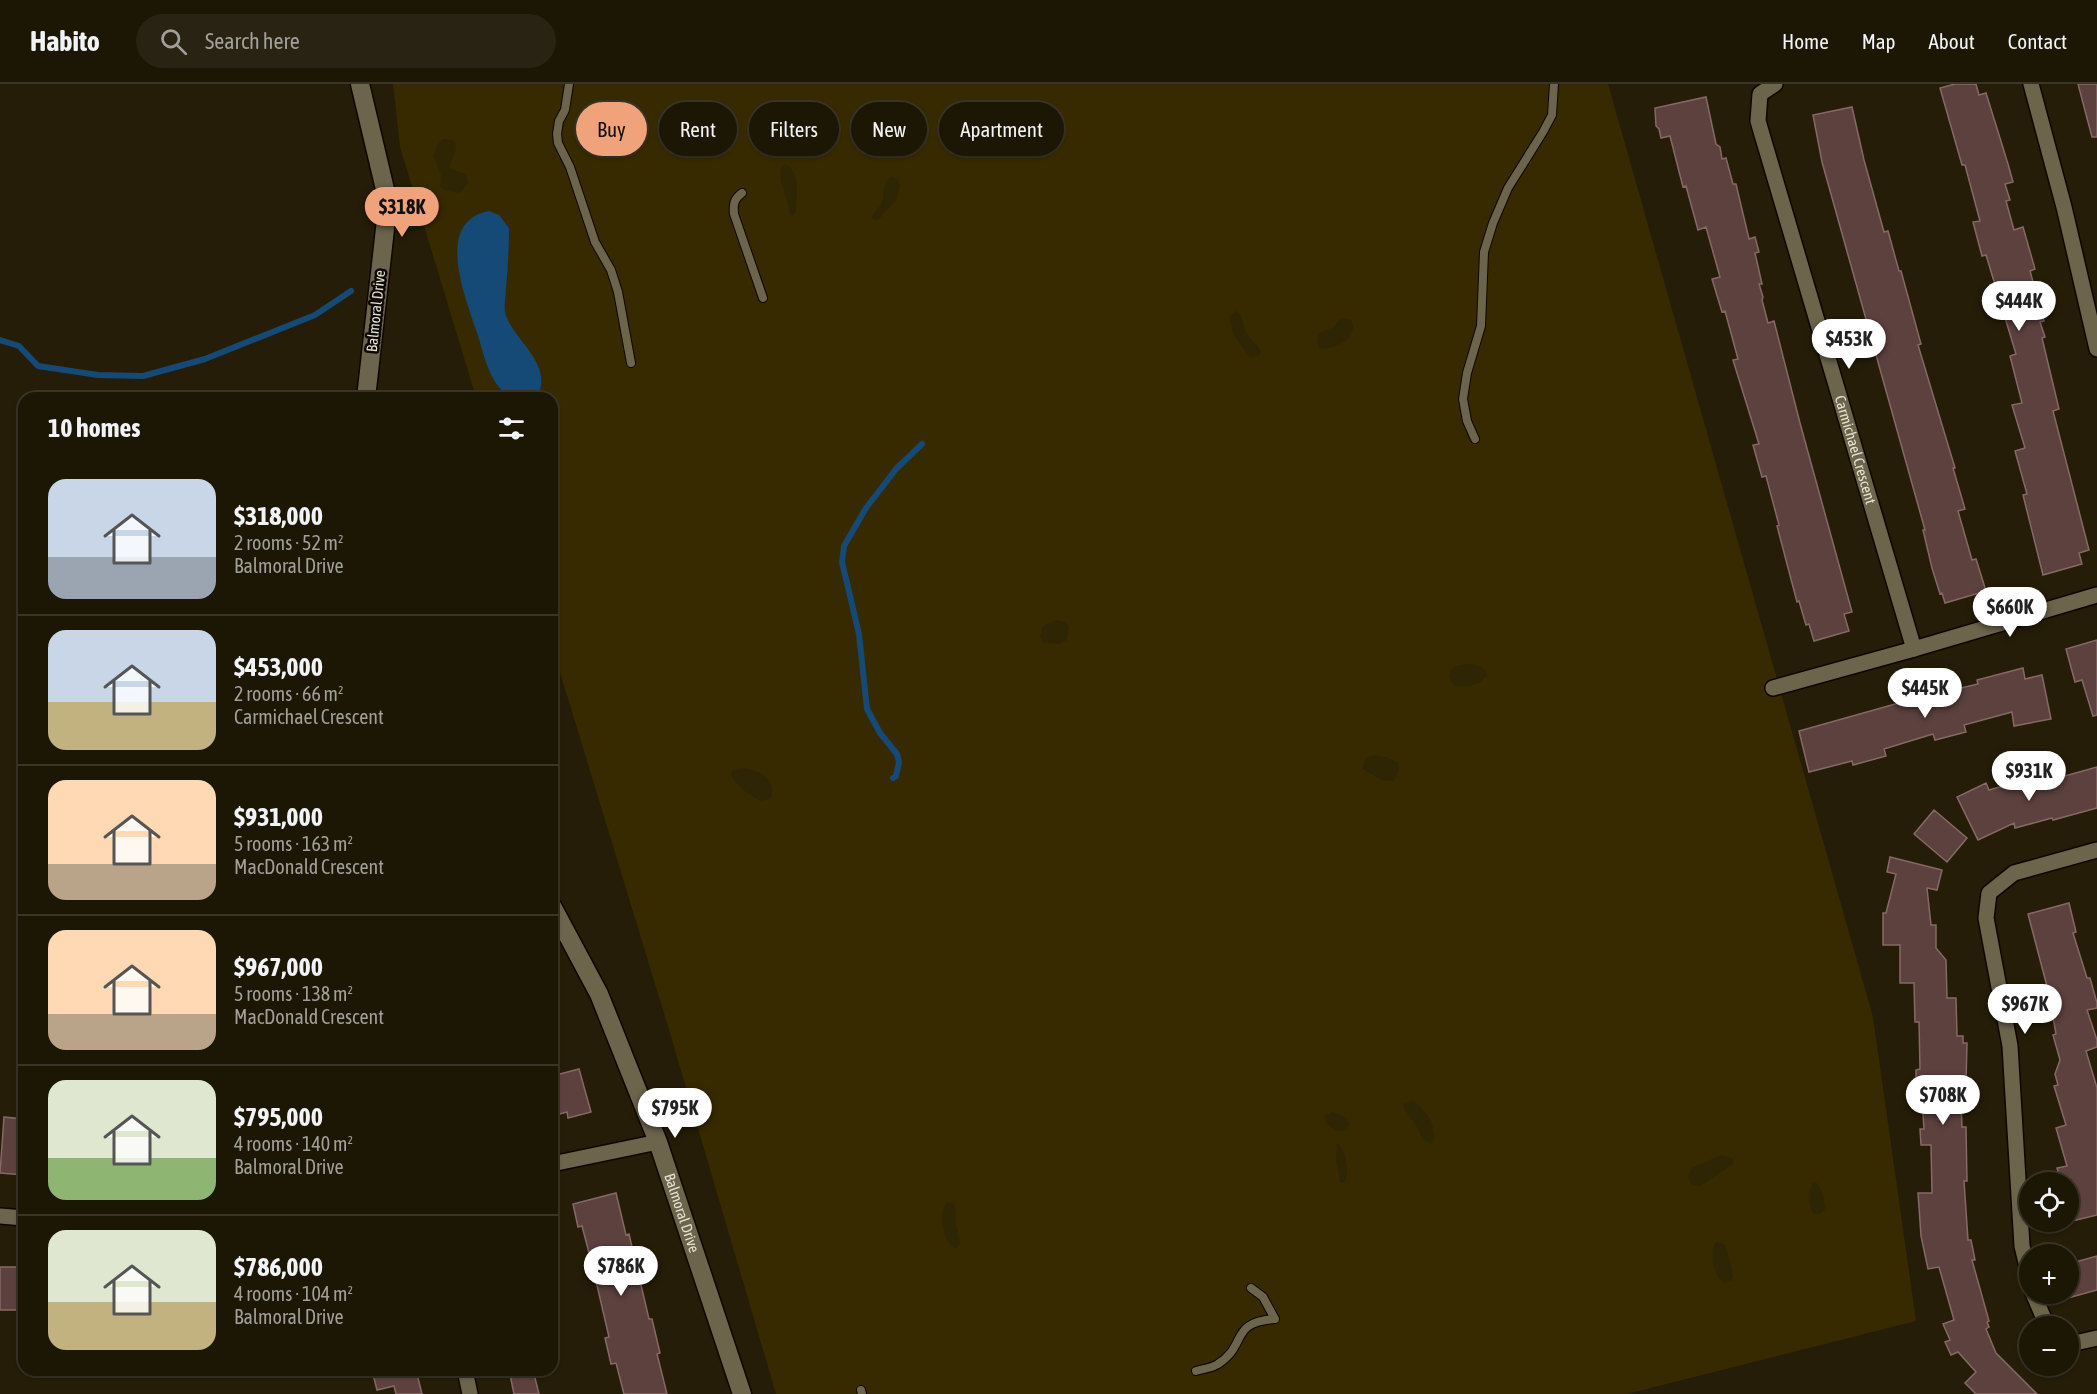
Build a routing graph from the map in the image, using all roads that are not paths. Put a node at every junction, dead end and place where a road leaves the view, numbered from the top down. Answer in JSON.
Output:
{"nodes":[{"id":1,"x":360,"y":84,"type":"edge"},
{"id":2,"x":569,"y":84,"type":"edge"},
{"id":3,"x":1554,"y":84,"type":"edge"},
{"id":4,"x":1775,"y":84,"type":"edge"},
{"id":5,"x":2031,"y":84,"type":"edge"},
{"id":6,"x":742,"y":193,"type":"dead end"},
{"id":7,"x":763,"y":298,"type":"dead end"},
{"id":8,"x":2097,"y":350,"type":"edge"},
{"id":9,"x":631,"y":363,"type":"dead end"},
{"id":10,"x":367,"y":392,"type":"edge"},
{"id":11,"x":1475,"y":439,"type":"dead end"},
{"id":12,"x":2097,"y":595,"type":"edge"},
{"id":13,"x":1914,"y":649,"type":"junction"},
{"id":14,"x":1773,"y":688,"type":"dead end"},
{"id":15,"x":2097,"y":850,"type":"edge"},
{"id":16,"x":558,"y":918,"type":"edge"},
{"id":17,"x":658,"y":1142,"type":"junction"},
{"id":18,"x":558,"y":1163,"type":"edge"},
{"id":19,"x":0,"y":1216,"type":"edge"},
{"id":20,"x":18,"y":1218,"type":"edge"},
{"id":21,"x":2022,"y":1244,"type":"edge"},
{"id":22,"x":1251,"y":1288,"type":"dead end"},
{"id":23,"x":2097,"y":1338,"type":"edge"},
{"id":24,"x":2079,"y":1342,"type":"edge"},
{"id":25,"x":1196,"y":1371,"type":"dead end"},
{"id":26,"x":466,"y":1376,"type":"edge"},
{"id":27,"x":470,"y":1394,"type":"edge"},
{"id":28,"x":742,"y":1394,"type":"edge"}],
"edges":[{"from":1,"to":10,"type":"street","name":"Balmoral Drive"},
{"from":2,"to":9,"type":"lane"},
{"from":3,"to":11,"type":"lane"},
{"from":4,"to":13,"type":"street","name":"Carmichael Crescent"},
{"from":5,"to":8,"type":"street"},
{"from":6,"to":7,"type":"lane"},
{"from":12,"to":13,"type":"street"},
{"from":13,"to":14,"type":"street"},
{"from":15,"to":21,"type":"street"},
{"from":16,"to":17,"type":"street","name":"Balmoral Drive"},
{"from":17,"to":18,"type":"street"},
{"from":17,"to":28,"type":"street","name":"Balmoral Drive"},
{"from":19,"to":20,"type":"street"},
{"from":22,"to":25,"type":"lane"},
{"from":23,"to":24,"type":"street"},
{"from":26,"to":27,"type":"street"}]}
